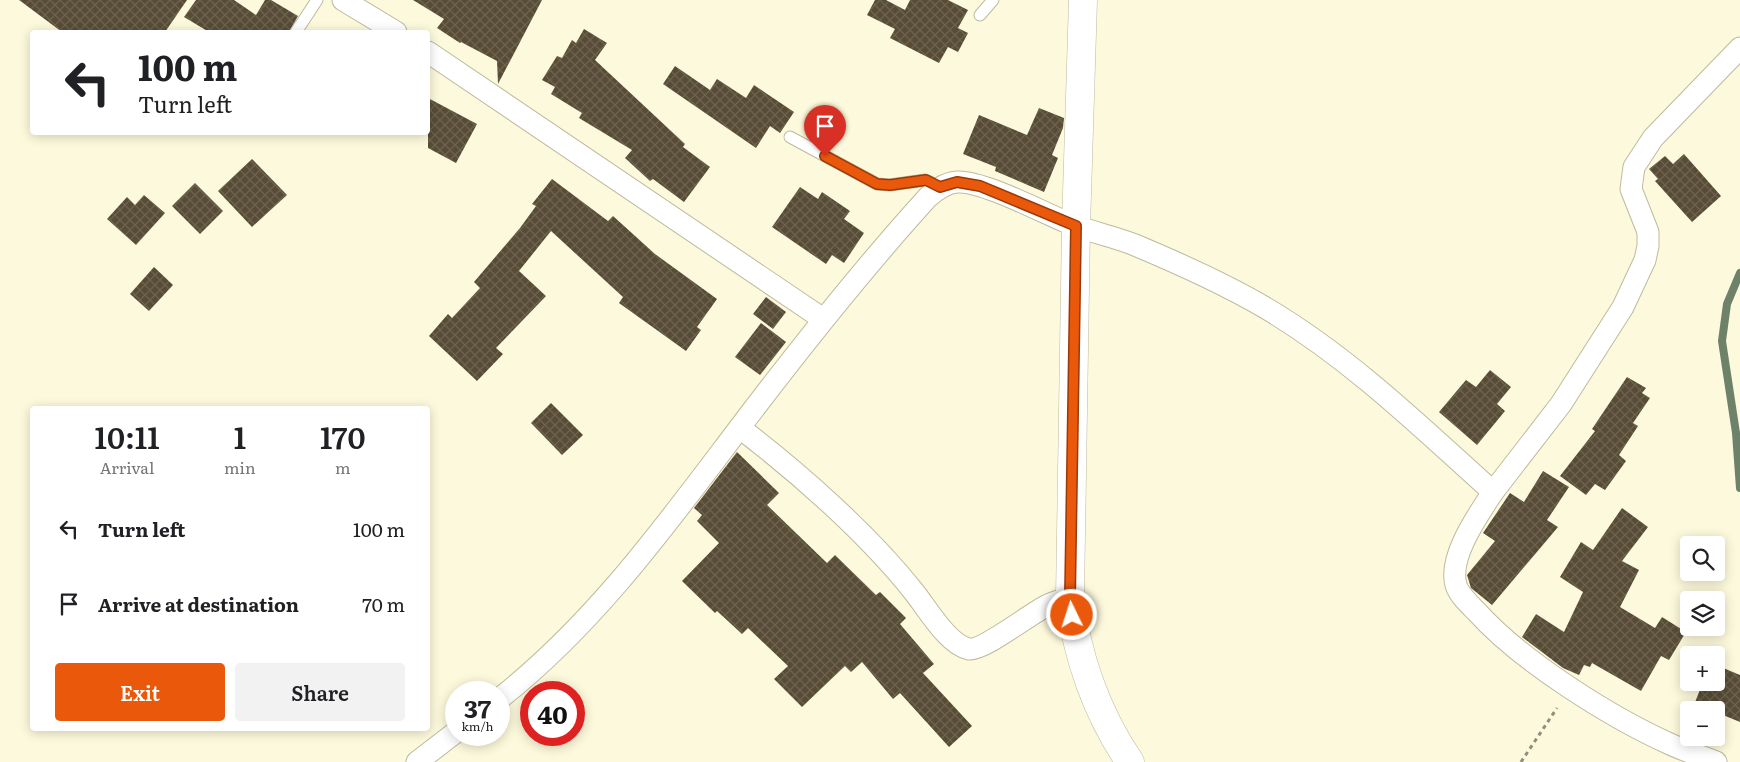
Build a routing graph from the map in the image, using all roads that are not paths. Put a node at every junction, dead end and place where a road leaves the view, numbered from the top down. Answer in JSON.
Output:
{"nodes":[{"id":1,"x":317,"y":0,"type":"edge"},
{"id":2,"x":993,"y":0,"type":"edge"},
{"id":3,"x":1083,"y":0,"type":"edge"},
{"id":4,"x":357,"y":4,"type":"edge"},
{"id":5,"x":980,"y":15,"type":"dead end"},
{"id":6,"x":297,"y":30,"type":"edge"},
{"id":7,"x":393,"y":30,"type":"edge"},
{"id":8,"x":1740,"y":48,"type":"edge"},
{"id":9,"x":430,"y":53,"type":"edge"},
{"id":10,"x":790,"y":138,"type":"dead end"},
{"id":11,"x":940,"y":187,"type":"junction"},
{"id":12,"x":1076,"y":226,"type":"junction"},
{"id":13,"x":824,"y":319,"type":"junction"},
{"id":14,"x":740,"y":428,"type":"junction"},
{"id":15,"x":1493,"y":492,"type":"junction"},
{"id":16,"x":1070,"y":597,"type":"junction"},
{"id":17,"x":510,"y":690,"type":"edge"},
{"id":18,"x":445,"y":740,"type":"edge"},
{"id":19,"x":417,"y":762,"type":"edge"},
{"id":20,"x":1130,"y":762,"type":"edge"},
{"id":21,"x":1716,"y":762,"type":"edge"}],
"edges":[{"from":1,"to":6,"type":"lane"},
{"from":2,"to":5,"type":"lane"},
{"from":3,"to":12,"type":"street"},
{"from":4,"to":7,"type":"street"},
{"from":8,"to":15,"type":"street"},
{"from":9,"to":13,"type":"street"},
{"from":10,"to":11,"type":"lane"},
{"from":11,"to":12,"type":"street"},
{"from":11,"to":13,"type":"street"},
{"from":12,"to":15,"type":"street"},
{"from":12,"to":16,"type":"street"},
{"from":13,"to":14,"type":"street"},
{"from":14,"to":16,"type":"street"},
{"from":14,"to":17,"type":"street"},
{"from":15,"to":21,"type":"street"},
{"from":16,"to":20,"type":"street"},
{"from":18,"to":19,"type":"street"}]}
